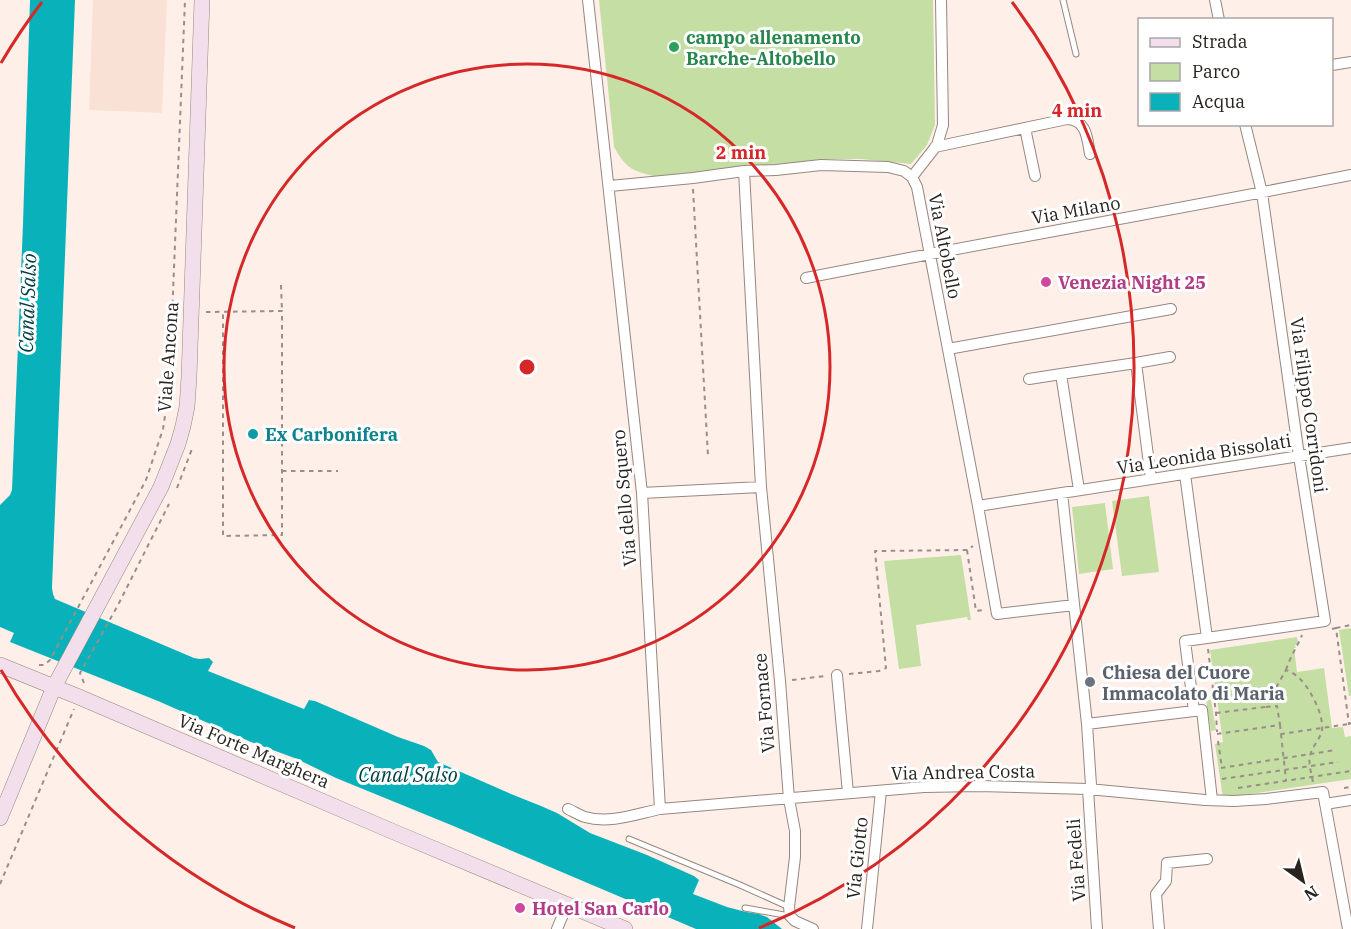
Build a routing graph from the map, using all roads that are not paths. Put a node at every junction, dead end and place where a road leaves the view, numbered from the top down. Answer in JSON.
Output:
{"nodes":[{"id":1,"x":202,"y":0,"type":"edge"},
{"id":2,"x":588,"y":0,"type":"edge"},
{"id":3,"x":941,"y":0,"type":"edge"},
{"id":4,"x":1063,"y":0,"type":"edge"},
{"id":5,"x":1215,"y":0,"type":"edge"},
{"id":6,"x":1219,"y":18,"type":"edge"},
{"id":7,"x":1076,"y":54,"type":"dead end"},
{"id":8,"x":1351,"y":62,"type":"edge"},
{"id":9,"x":1333,"y":65,"type":"edge"},
{"id":10,"x":1245,"y":126,"type":"edge"},
{"id":11,"x":1025,"y":128,"type":"junction"},
{"id":12,"x":935,"y":147,"type":"junction"},
{"id":13,"x":1090,"y":154,"type":"dead end"},
{"id":14,"x":744,"y":171,"type":"junction"},
{"id":15,"x":1351,"y":175,"type":"edge"},
{"id":16,"x":912,"y":177,"type":"junction"},
{"id":17,"x":1035,"y":177,"type":"dead end"},
{"id":18,"x":609,"y":186,"type":"junction"},
{"id":19,"x":1262,"y":193,"type":"junction"},
{"id":20,"x":929,"y":253,"type":"junction"},
{"id":21,"x":806,"y":278,"type":"dead end"},
{"id":22,"x":1171,"y":309,"type":"dead end"},
{"id":23,"x":948,"y":348,"type":"junction"},
{"id":24,"x":1170,"y":357,"type":"dead end"},
{"id":25,"x":1136,"y":363,"type":"junction"},
{"id":26,"x":1061,"y":374,"type":"junction"},
{"id":27,"x":1029,"y":379,"type":"dead end"},
{"id":28,"x":1351,"y":448,"type":"edge"},
{"id":29,"x":1299,"y":456,"type":"junction"},
{"id":30,"x":1185,"y":474,"type":"junction"},
{"id":31,"x":1151,"y":479,"type":"junction"},
{"id":32,"x":761,"y":487,"type":"junction"},
{"id":33,"x":1079,"y":490,"type":"junction"},
{"id":34,"x":642,"y":493,"type":"junction"},
{"id":35,"x":1062,"y":493,"type":"junction"},
{"id":36,"x":978,"y":506,"type":"junction"},
{"id":37,"x":1074,"y":605,"type":"junction"},
{"id":38,"x":1207,"y":638,"type":"junction"},
{"id":39,"x":0,"y":665,"type":"edge"},
{"id":40,"x":837,"y":675,"type":"dead end"},
{"id":41,"x":57,"y":680,"type":"junction"},
{"id":42,"x":1193,"y":711,"type":"junction"},
{"id":43,"x":1087,"y":724,"type":"junction"},
{"id":44,"x":1211,"y":786,"type":"junction"},
{"id":45,"x":1088,"y":789,"type":"junction"},
{"id":46,"x":881,"y":790,"type":"junction"},
{"id":47,"x":848,"y":793,"type":"junction"},
{"id":48,"x":789,"y":799,"type":"junction"},
{"id":49,"x":1351,"y":800,"type":"edge"},
{"id":50,"x":660,"y":804,"type":"junction"},
{"id":51,"x":1325,"y":804,"type":"junction"},
{"id":52,"x":568,"y":809,"type":"dead end"},
{"id":53,"x":0,"y":818,"type":"edge"},
{"id":54,"x":629,"y":838,"type":"dead end"},
{"id":55,"x":1207,"y":860,"type":"dead end"},
{"id":56,"x":567,"y":905,"type":"junction"},
{"id":57,"x":746,"y":908,"type":"dead end"},
{"id":58,"x":790,"y":912,"type":"junction"},
{"id":59,"x":557,"y":929,"type":"edge"},
{"id":60,"x":625,"y":929,"type":"edge"},
{"id":61,"x":813,"y":929,"type":"edge"},
{"id":62,"x":867,"y":929,"type":"edge"},
{"id":63,"x":1097,"y":929,"type":"edge"},
{"id":64,"x":1159,"y":929,"type":"edge"},
{"id":65,"x":1348,"y":929,"type":"edge"}],
"edges":[{"from":1,"to":41,"type":"street","name":"Viale Ancona"},
{"from":2,"to":18,"type":"street"},
{"from":3,"to":12,"type":"street"},
{"from":4,"to":7,"type":"lane"},
{"from":5,"to":6,"type":"street"},
{"from":8,"to":9,"type":"street"},
{"from":10,"to":19,"type":"street","name":"Via Filippo Corridoni"},
{"from":11,"to":12,"type":"street"},
{"from":11,"to":13,"type":"street"},
{"from":11,"to":17,"type":"street"},
{"from":12,"to":16,"type":"street"},
{"from":14,"to":16,"type":"street","name":"Via Altobello"},
{"from":14,"to":18,"type":"street","name":"Via Altobello"},
{"from":14,"to":32,"type":"street","name":"Via Fornace"},
{"from":15,"to":19,"type":"street","name":"Via Milano"},
{"from":16,"to":20,"type":"street","name":"Via Altobello"},
{"from":18,"to":34,"type":"street","name":"Via dello Squero"},
{"from":19,"to":20,"type":"street","name":"Via Milano"},
{"from":19,"to":29,"type":"street","name":"Via Filippo Corridoni"},
{"from":20,"to":21,"type":"street","name":"Via Milano"},
{"from":20,"to":23,"type":"street","name":"Via Altobello"},
{"from":22,"to":23,"type":"street"},
{"from":23,"to":36,"type":"street","name":"Via Altobello"},
{"from":24,"to":25,"type":"street"},
{"from":25,"to":26,"type":"street"},
{"from":25,"to":31,"type":"street"},
{"from":26,"to":27,"type":"street"},
{"from":26,"to":33,"type":"street"},
{"from":28,"to":29,"type":"street","name":"Via Leonida Bissolati"},
{"from":29,"to":30,"type":"street","name":"Via Leonida Bissolati"},
{"from":29,"to":38,"type":"street","name":"Via Filippo Corridoni"},
{"from":30,"to":31,"type":"street","name":"Via Leonida Bissolati"},
{"from":30,"to":38,"type":"street"},
{"from":31,"to":33,"type":"street","name":"Via Leonida Bissolati"},
{"from":32,"to":34,"type":"street"},
{"from":32,"to":48,"type":"street","name":"Via Fornace"},
{"from":33,"to":35,"type":"street","name":"Via Leonida Bissolati"},
{"from":34,"to":50,"type":"street","name":"Via dello Squero"},
{"from":35,"to":36,"type":"street","name":"Via Leonida Bissolati"},
{"from":35,"to":37,"type":"street"},
{"from":36,"to":37,"type":"street","name":"Via Altobello"},
{"from":37,"to":43,"type":"street"},
{"from":38,"to":42,"type":"street"},
{"from":39,"to":41,"type":"street","name":"Via Forte Marghera"},
{"from":40,"to":47,"type":"street"},
{"from":41,"to":53,"type":"street","name":"Viale Ancona"},
{"from":41,"to":56,"type":"street","name":"Via Forte Marghera"},
{"from":42,"to":43,"type":"street"},
{"from":42,"to":44,"type":"street"},
{"from":43,"to":45,"type":"street"},
{"from":44,"to":45,"type":"street","name":"Via Andrea Costa"},
{"from":44,"to":51,"type":"street","name":"Via Andrea Costa"},
{"from":45,"to":46,"type":"street","name":"Via Andrea Costa"},
{"from":45,"to":63,"type":"street","name":"Via Fedeli"},
{"from":46,"to":47,"type":"street","name":"Via Andrea Costa"},
{"from":46,"to":62,"type":"street","name":"Via Giotto"},
{"from":47,"to":48,"type":"street","name":"Via Andrea Costa"},
{"from":48,"to":50,"type":"street","name":"Via Andrea Costa"},
{"from":48,"to":58,"type":"street","name":"Via Fornace"},
{"from":49,"to":51,"type":"street"},
{"from":50,"to":52,"type":"street","name":"Via Andrea Costa"},
{"from":51,"to":65,"type":"street"},
{"from":54,"to":58,"type":"lane"},
{"from":55,"to":64,"type":"street"},
{"from":56,"to":59,"type":"street"},
{"from":56,"to":60,"type":"street","name":"Via Forte Marghera"},
{"from":57,"to":58,"type":"lane"},
{"from":58,"to":61,"type":"street"}]}
